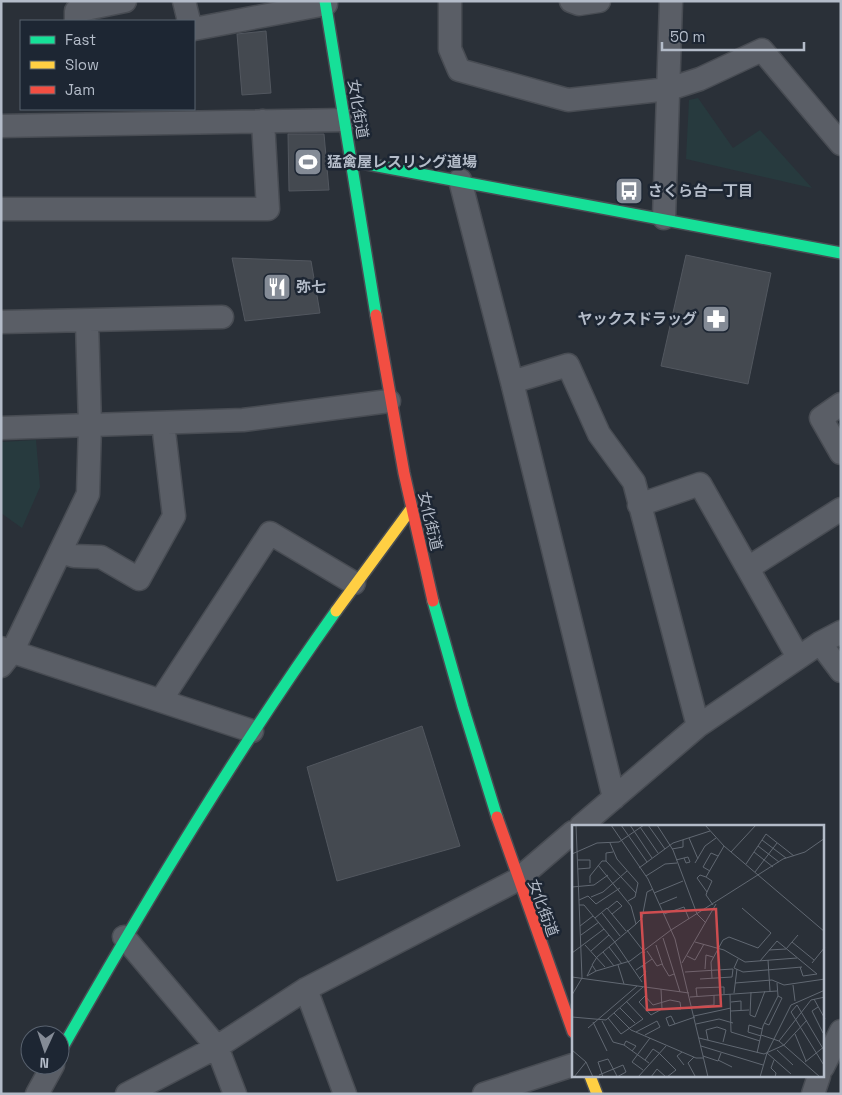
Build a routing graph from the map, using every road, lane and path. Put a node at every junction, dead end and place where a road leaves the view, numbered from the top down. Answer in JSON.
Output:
{"nodes":[{"id":1,"x":125,"y":1,"type":"edge"},
{"id":2,"x":184,"y":1,"type":"edge"},
{"id":3,"x":450,"y":1,"type":"edge"},
{"id":4,"x":571,"y":1,"type":"edge"},
{"id":5,"x":599,"y":1,"type":"edge"},
{"id":6,"x":671,"y":1,"type":"edge"},
{"id":7,"x":326,"y":3,"type":"edge"},
{"id":8,"x":76,"y":20,"type":"edge"},
{"id":9,"x":189,"y":20,"type":"edge"},
{"id":10,"x":195,"y":30,"type":"edge"},
{"id":11,"x":669,"y":89,"type":"junction"},
{"id":12,"x":76,"y":117,"type":"edge"},
{"id":13,"x":345,"y":120,"type":"junction"},
{"id":14,"x":263,"y":121,"type":"junction"},
{"id":15,"x":1,"y":126,"type":"edge"},
{"id":16,"x":841,"y":144,"type":"edge"},
{"id":17,"x":351,"y":161,"type":"junction"},
{"id":18,"x":460,"y":180,"type":"junction"},
{"id":19,"x":1,"y":209,"type":"edge"},
{"id":20,"x":664,"y":218,"type":"junction"},
{"id":21,"x":841,"y":253,"type":"edge"},
{"id":22,"x":222,"y":317,"type":"dead end"},
{"id":23,"x":1,"y":322,"type":"edge"},
{"id":24,"x":87,"y":322,"type":"junction"},
{"id":25,"x":512,"y":382,"type":"junction"},
{"id":26,"x":389,"y":401,"type":"junction"},
{"id":27,"x":841,"y":404,"type":"edge"},
{"id":28,"x":163,"y":423,"type":"junction"},
{"id":29,"x":90,"y":425,"type":"junction"},
{"id":30,"x":1,"y":428,"type":"edge"},
{"id":31,"x":841,"y":453,"type":"edge"},
{"id":32,"x":639,"y":505,"type":"junction"},
{"id":33,"x":411,"y":509,"type":"junction"},
{"id":34,"x":841,"y":509,"type":"edge"},
{"id":35,"x":60,"y":552,"type":"junction"},
{"id":36,"x":748,"y":568,"type":"junction"},
{"id":37,"x":354,"y":583,"type":"junction"},
{"id":38,"x":841,"y":632,"type":"edge"},
{"id":39,"x":820,"y":643,"type":"junction"},
{"id":40,"x":5,"y":655,"type":"edge"},
{"id":41,"x":798,"y":658,"type":"junction"},
{"id":42,"x":841,"y":671,"type":"edge"},
{"id":43,"x":161,"y":700,"type":"junction"},
{"id":44,"x":698,"y":726,"type":"junction"},
{"id":45,"x":252,"y":731,"type":"junction"},
{"id":46,"x":614,"y":798,"type":"junction"},
{"id":47,"x":582,"y":825,"type":"edge"},
{"id":48,"x":572,"y":833,"type":"edge"},
{"id":49,"x":517,"y":880,"type":"junction"},
{"id":50,"x":124,"y":937,"type":"junction"},
{"id":51,"x":306,"y":989,"type":"junction"},
{"id":52,"x":572,"y":1029,"type":"edge"},
{"id":53,"x":841,"y":1031,"type":"edge"},
{"id":54,"x":70,"y":1034,"type":"edge"},
{"id":55,"x":217,"y":1047,"type":"junction"},
{"id":56,"x":572,"y":1065,"type":"edge"},
{"id":57,"x":824,"y":1065,"type":"edge"},
{"id":58,"x":47,"y":1075,"type":"edge"},
{"id":59,"x":591,"y":1078,"type":"edge"},
{"id":60,"x":819,"y":1078,"type":"edge"},
{"id":61,"x":37,"y":1094,"type":"edge"},
{"id":62,"x":127,"y":1094,"type":"edge"},
{"id":63,"x":235,"y":1094,"type":"edge"},
{"id":64,"x":345,"y":1094,"type":"edge"},
{"id":65,"x":484,"y":1094,"type":"edge"},
{"id":66,"x":597,"y":1094,"type":"edge"},
{"id":67,"x":814,"y":1094,"type":"edge"}],
"edges":[{"from":1,"to":8,"type":"street"},
{"from":2,"to":9,"type":"street"},
{"from":3,"to":11,"type":"street"},
{"from":4,"to":5,"type":"street"},
{"from":6,"to":11,"type":"street"},
{"from":7,"to":10,"type":"street"},
{"from":7,"to":13,"type":"street","name":"女化街道"},
{"from":11,"to":16,"type":"street"},
{"from":11,"to":20,"type":"street"},
{"from":12,"to":14,"type":"street"},
{"from":12,"to":15,"type":"street"},
{"from":13,"to":14,"type":"street"},
{"from":13,"to":17,"type":"street","name":"女化街道"},
{"from":14,"to":19,"type":"street"},
{"from":17,"to":18,"type":"street"},
{"from":17,"to":26,"type":"street","name":"女化街道"},
{"from":18,"to":20,"type":"street"},
{"from":18,"to":25,"type":"street"},
{"from":20,"to":21,"type":"street"},
{"from":22,"to":24,"type":"street"},
{"from":23,"to":24,"type":"street"},
{"from":24,"to":29,"type":"street"},
{"from":25,"to":32,"type":"street"},
{"from":25,"to":46,"type":"street"},
{"from":26,"to":28,"type":"street"},
{"from":26,"to":33,"type":"street","name":"女化街道"},
{"from":27,"to":31,"type":"street"},
{"from":28,"to":29,"type":"street"},
{"from":28,"to":35,"type":"street"},
{"from":29,"to":30,"type":"street"},
{"from":29,"to":35,"type":"street"},
{"from":32,"to":36,"type":"street"},
{"from":32,"to":44,"type":"street"},
{"from":33,"to":37,"type":"street"},
{"from":33,"to":49,"type":"street","name":"女化街道"},
{"from":34,"to":36,"type":"street"},
{"from":35,"to":40,"type":"street"},
{"from":36,"to":41,"type":"street"},
{"from":37,"to":43,"type":"street"},
{"from":37,"to":45,"type":"street"},
{"from":38,"to":39,"type":"street"},
{"from":39,"to":41,"type":"street"},
{"from":39,"to":42,"type":"street"},
{"from":40,"to":43,"type":"street"},
{"from":41,"to":44,"type":"street"},
{"from":43,"to":45,"type":"street"},
{"from":44,"to":46,"type":"street"},
{"from":45,"to":50,"type":"street"},
{"from":46,"to":47,"type":"street"},
{"from":48,"to":49,"type":"street"},
{"from":49,"to":51,"type":"street"},
{"from":49,"to":52,"type":"street","name":"女化街道"},
{"from":50,"to":54,"type":"street"},
{"from":50,"to":55,"type":"street"},
{"from":51,"to":55,"type":"street"},
{"from":51,"to":64,"type":"street"},
{"from":53,"to":57,"type":"street"},
{"from":55,"to":62,"type":"street"},
{"from":55,"to":63,"type":"street"},
{"from":56,"to":65,"type":"street"},
{"from":58,"to":61,"type":"street"},
{"from":59,"to":66,"type":"street"},
{"from":60,"to":67,"type":"street"}]}
